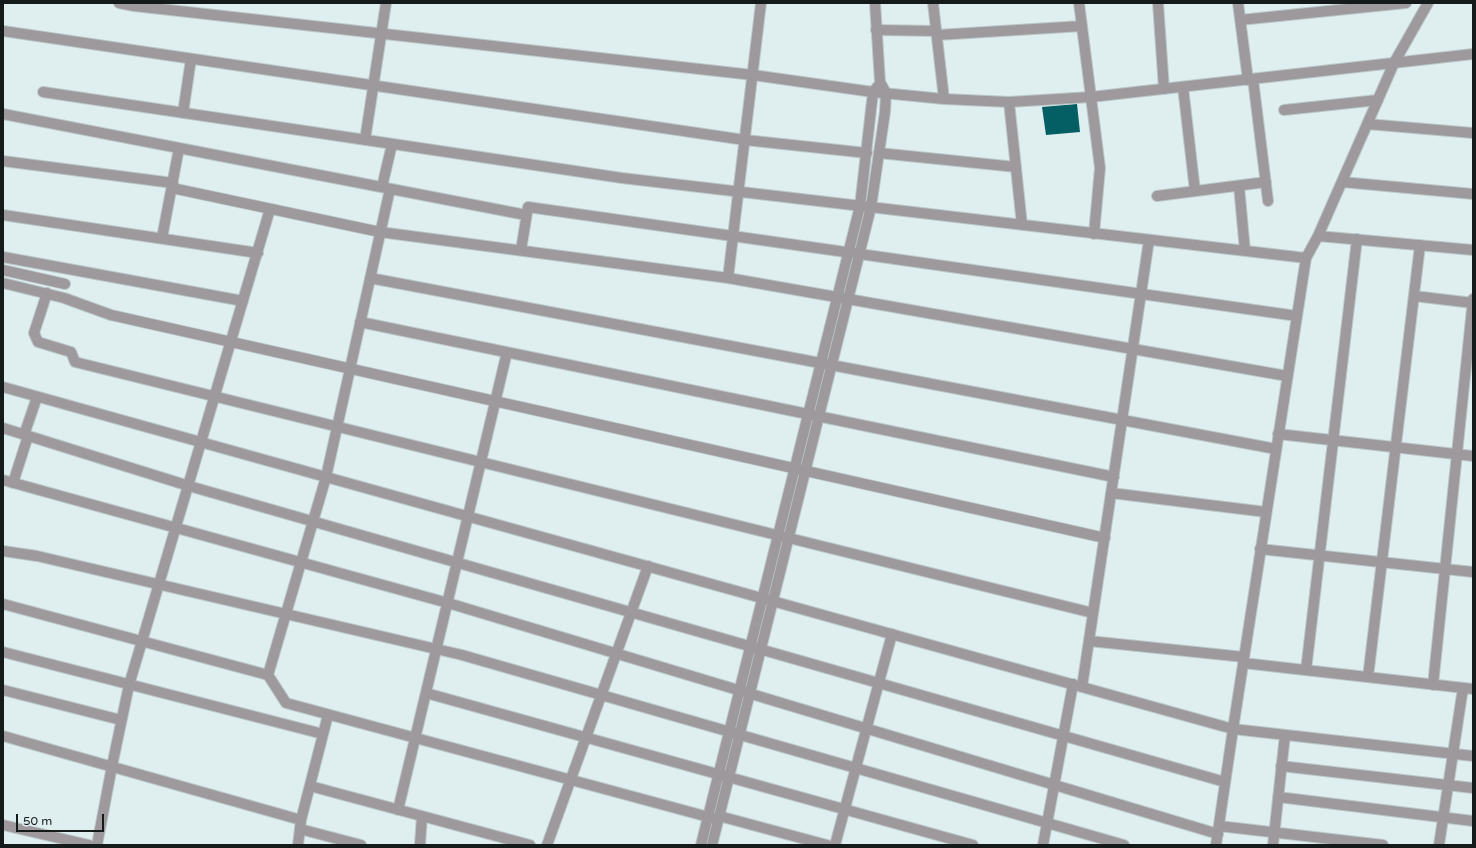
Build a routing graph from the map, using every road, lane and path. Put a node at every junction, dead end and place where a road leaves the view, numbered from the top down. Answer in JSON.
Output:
{"nodes":[{"id":1,"x":119,"y":3,"type":"edge"},
{"id":2,"x":386,"y":3,"type":"edge"},
{"id":3,"x":761,"y":3,"type":"edge"},
{"id":4,"x":875,"y":3,"type":"edge"},
{"id":5,"x":933,"y":3,"type":"edge"},
{"id":6,"x":1078,"y":3,"type":"edge"},
{"id":7,"x":1158,"y":3,"type":"edge"},
{"id":8,"x":1238,"y":3,"type":"edge"},
{"id":9,"x":1406,"y":3,"type":"edge"},
{"id":10,"x":1428,"y":3,"type":"edge"},
{"id":11,"x":1346,"y":6,"type":"edge"},
{"id":12,"x":1240,"y":20,"type":"junction"},
{"id":13,"x":1082,"y":26,"type":"junction"},
{"id":14,"x":876,"y":30,"type":"junction"},
{"id":15,"x":3,"y":31,"type":"edge"},
{"id":16,"x":937,"y":33,"type":"junction"},
{"id":17,"x":382,"y":34,"type":"junction"},
{"id":18,"x":1473,"y":54,"type":"edge"},
{"id":19,"x":191,"y":59,"type":"junction"},
{"id":20,"x":1394,"y":63,"type":"junction"},
{"id":21,"x":753,"y":75,"type":"junction"},
{"id":22,"x":1250,"y":79,"type":"junction"},
{"id":23,"x":880,"y":82,"type":"junction"},
{"id":24,"x":374,"y":86,"type":"junction"},
{"id":25,"x":1183,"y":87,"type":"junction"},
{"id":26,"x":1164,"y":89,"type":"junction"},
{"id":27,"x":43,"y":92,"type":"dead end"},
{"id":28,"x":873,"y":92,"type":"junction"},
{"id":29,"x":886,"y":93,"type":"junction"},
{"id":30,"x":1091,"y":97,"type":"junction"},
{"id":31,"x":944,"y":100,"type":"junction"},
{"id":32,"x":1378,"y":100,"type":"junction"},
{"id":33,"x":1009,"y":102,"type":"junction"},
{"id":34,"x":1284,"y":110,"type":"dead end"},
{"id":35,"x":183,"y":113,"type":"junction"},
{"id":36,"x":3,"y":114,"type":"edge"},
{"id":37,"x":1367,"y":124,"type":"junction"},
{"id":38,"x":1473,"y":133,"type":"edge"},
{"id":39,"x":365,"y":140,"type":"junction"},
{"id":40,"x":745,"y":140,"type":"junction"},
{"id":41,"x":392,"y":144,"type":"junction"},
{"id":42,"x":179,"y":148,"type":"junction"},
{"id":43,"x":867,"y":153,"type":"junction"},
{"id":44,"x":879,"y":153,"type":"junction"},
{"id":45,"x":3,"y":161,"type":"edge"},
{"id":46,"x":1016,"y":167,"type":"junction"},
{"id":47,"x":1266,"y":182,"type":"junction"},
{"id":48,"x":1342,"y":182,"type":"junction"},
{"id":49,"x":172,"y":185,"type":"junction"},
{"id":50,"x":1238,"y":186,"type":"junction"},
{"id":51,"x":386,"y":188,"type":"junction"},
{"id":52,"x":1195,"y":191,"type":"junction"},
{"id":53,"x":738,"y":192,"type":"junction"},
{"id":54,"x":1473,"y":194,"type":"edge"},
{"id":55,"x":1157,"y":196,"type":"dead end"},
{"id":56,"x":1268,"y":201,"type":"dead end"},
{"id":57,"x":860,"y":206,"type":"junction"},
{"id":58,"x":871,"y":207,"type":"junction"},
{"id":59,"x":270,"y":209,"type":"junction"},
{"id":60,"x":3,"y":215,"type":"edge"},
{"id":61,"x":526,"y":215,"type":"junction"},
{"id":62,"x":1022,"y":225,"type":"junction"},
{"id":63,"x":380,"y":232,"type":"junction"},
{"id":64,"x":1094,"y":234,"type":"junction"},
{"id":65,"x":733,"y":236,"type":"junction"},
{"id":66,"x":1318,"y":236,"type":"junction"},
{"id":67,"x":162,"y":238,"type":"junction"},
{"id":68,"x":1356,"y":239,"type":"junction"},
{"id":69,"x":1149,"y":240,"type":"junction"},
{"id":70,"x":1420,"y":245,"type":"junction"},
{"id":71,"x":521,"y":250,"type":"junction"},
{"id":72,"x":1473,"y":250,"type":"edge"},
{"id":73,"x":1245,"y":251,"type":"junction"},
{"id":74,"x":258,"y":253,"type":"junction"},
{"id":75,"x":848,"y":253,"type":"junction"},
{"id":76,"x":859,"y":254,"type":"junction"},
{"id":77,"x":3,"y":257,"type":"edge"},
{"id":78,"x":1306,"y":258,"type":"junction"},
{"id":79,"x":3,"y":270,"type":"edge"},
{"id":80,"x":370,"y":278,"type":"junction"},
{"id":81,"x":728,"y":278,"type":"junction"},
{"id":82,"x":3,"y":283,"type":"edge"},
{"id":83,"x":65,"y":284,"type":"dead end"},
{"id":84,"x":47,"y":293,"type":"junction"},
{"id":85,"x":1141,"y":294,"type":"junction"},
{"id":86,"x":1414,"y":296,"type":"junction"},
{"id":87,"x":837,"y":297,"type":"junction"},
{"id":88,"x":848,"y":299,"type":"junction"},
{"id":89,"x":1473,"y":299,"type":"edge"},
{"id":90,"x":243,"y":301,"type":"junction"},
{"id":91,"x":1473,"y":303,"type":"edge"},
{"id":92,"x":1297,"y":316,"type":"junction"},
{"id":93,"x":360,"y":322,"type":"junction"},
{"id":94,"x":231,"y":342,"type":"junction"},
{"id":95,"x":1133,"y":349,"type":"junction"},
{"id":96,"x":508,"y":352,"type":"junction"},
{"id":97,"x":1470,"y":355,"type":"edge"},
{"id":98,"x":821,"y":363,"type":"junction"},
{"id":99,"x":831,"y":365,"type":"junction"},
{"id":100,"x":350,"y":368,"type":"junction"},
{"id":101,"x":1287,"y":376,"type":"junction"},
{"id":102,"x":3,"y":387,"type":"edge"},
{"id":103,"x":215,"y":396,"type":"junction"},
{"id":104,"x":37,"y":397,"type":"junction"},
{"id":105,"x":496,"y":401,"type":"junction"},
{"id":106,"x":808,"y":414,"type":"junction"},
{"id":107,"x":819,"y":416,"type":"junction"},
{"id":108,"x":1122,"y":420,"type":"junction"},
{"id":109,"x":337,"y":426,"type":"junction"},
{"id":110,"x":3,"y":428,"type":"edge"},
{"id":111,"x":1278,"y":434,"type":"junction"},
{"id":112,"x":26,"y":435,"type":"junction"},
{"id":113,"x":1333,"y":440,"type":"junction"},
{"id":114,"x":202,"y":442,"type":"junction"},
{"id":115,"x":1396,"y":448,"type":"junction"},
{"id":116,"x":1276,"y":449,"type":"junction"},
{"id":117,"x":1457,"y":455,"type":"junction"},
{"id":118,"x":1473,"y":456,"type":"edge"},
{"id":119,"x":481,"y":462,"type":"junction"},
{"id":120,"x":795,"y":468,"type":"junction"},
{"id":121,"x":805,"y":470,"type":"junction"},
{"id":122,"x":326,"y":477,"type":"junction"},
{"id":123,"x":1114,"y":477,"type":"junction"},
{"id":124,"x":3,"y":480,"type":"edge"},
{"id":125,"x":13,"y":483,"type":"junction"},
{"id":126,"x":189,"y":486,"type":"junction"},
{"id":127,"x":1111,"y":493,"type":"junction"},
{"id":128,"x":1266,"y":512,"type":"junction"},
{"id":129,"x":468,"y":516,"type":"junction"},
{"id":130,"x":313,"y":522,"type":"junction"},
{"id":131,"x":176,"y":528,"type":"junction"},
{"id":132,"x":778,"y":535,"type":"junction"},
{"id":133,"x":788,"y":538,"type":"junction"},
{"id":134,"x":1105,"y":538,"type":"junction"},
{"id":135,"x":1260,"y":549,"type":"junction"},
{"id":136,"x":3,"y":551,"type":"edge"},
{"id":137,"x":1319,"y":556,"type":"junction"},
{"id":138,"x":1382,"y":562,"type":"junction"},
{"id":139,"x":301,"y":563,"type":"junction"},
{"id":140,"x":457,"y":563,"type":"junction"},
{"id":141,"x":648,"y":566,"type":"junction"},
{"id":142,"x":1445,"y":569,"type":"junction"},
{"id":143,"x":1473,"y":572,"type":"edge"},
{"id":144,"x":159,"y":585,"type":"junction"},
{"id":145,"x":762,"y":598,"type":"junction"},
{"id":146,"x":773,"y":601,"type":"junction"},
{"id":147,"x":3,"y":604,"type":"edge"},
{"id":148,"x":448,"y":604,"type":"junction"},
{"id":149,"x":631,"y":613,"type":"junction"},
{"id":150,"x":1093,"y":613,"type":"junction"},
{"id":151,"x":286,"y":614,"type":"junction"},
{"id":152,"x":892,"y":634,"type":"junction"},
{"id":153,"x":1089,"y":641,"type":"junction"},
{"id":154,"x":142,"y":642,"type":"junction"},
{"id":155,"x":750,"y":647,"type":"junction"},
{"id":156,"x":437,"y":649,"type":"junction"},
{"id":157,"x":760,"y":650,"type":"junction"},
{"id":158,"x":3,"y":652,"type":"edge"},
{"id":159,"x":616,"y":654,"type":"junction"},
{"id":160,"x":1243,"y":660,"type":"junction"},
{"id":161,"x":1306,"y":670,"type":"junction"},
{"id":162,"x":268,"y":676,"type":"junction"},
{"id":163,"x":1368,"y":677,"type":"junction"},
{"id":164,"x":878,"y":684,"type":"junction"},
{"id":165,"x":1433,"y":684,"type":"junction"},
{"id":166,"x":129,"y":685,"type":"junction"},
{"id":167,"x":1078,"y":686,"type":"junction"},
{"id":168,"x":1468,"y":688,"type":"edge"},
{"id":169,"x":3,"y":690,"type":"edge"},
{"id":170,"x":739,"y":691,"type":"junction"},
{"id":171,"x":426,"y":693,"type":"junction"},
{"id":172,"x":749,"y":694,"type":"junction"},
{"id":173,"x":602,"y":695,"type":"junction"},
{"id":174,"x":328,"y":715,"type":"junction"},
{"id":175,"x":121,"y":720,"type":"junction"},
{"id":176,"x":866,"y":729,"type":"junction"},
{"id":177,"x":1233,"y":729,"type":"junction"},
{"id":178,"x":729,"y":731,"type":"junction"},
{"id":179,"x":323,"y":734,"type":"junction"},
{"id":180,"x":740,"y":734,"type":"junction"},
{"id":181,"x":1285,"y":735,"type":"junction"},
{"id":182,"x":3,"y":736,"type":"edge"},
{"id":183,"x":1064,"y":736,"type":"junction"},
{"id":184,"x":415,"y":738,"type":"junction"},
{"id":185,"x":586,"y":738,"type":"junction"},
{"id":186,"x":1453,"y":754,"type":"junction"},
{"id":187,"x":1473,"y":756,"type":"edge"},
{"id":188,"x":112,"y":766,"type":"junction"},
{"id":189,"x":1281,"y":766,"type":"junction"},
{"id":190,"x":856,"y":768,"type":"junction"},
{"id":191,"x":719,"y":774,"type":"junction"},
{"id":192,"x":729,"y":777,"type":"junction"},
{"id":193,"x":571,"y":780,"type":"junction"},
{"id":194,"x":1225,"y":782,"type":"junction"},
{"id":195,"x":1448,"y":785,"type":"junction"},
{"id":196,"x":310,"y":786,"type":"junction"},
{"id":197,"x":1054,"y":786,"type":"junction"},
{"id":198,"x":1473,"y":788,"type":"edge"},
{"id":199,"x":1278,"y":797,"type":"junction"},
{"id":200,"x":845,"y":809,"type":"junction"},
{"id":201,"x":398,"y":810,"type":"junction"},
{"id":202,"x":422,"y":816,"type":"junction"},
{"id":203,"x":708,"y":817,"type":"junction"},
{"id":204,"x":1443,"y":817,"type":"junction"},
{"id":205,"x":719,"y":818,"type":"junction"},
{"id":206,"x":1473,"y":821,"type":"edge"},
{"id":207,"x":1047,"y":823,"type":"junction"},
{"id":208,"x":3,"y":825,"type":"edge"},
{"id":209,"x":300,"y":825,"type":"junction"},
{"id":210,"x":1218,"y":830,"type":"junction"},
{"id":211,"x":1274,"y":832,"type":"junction"},
{"id":212,"x":89,"y":845,"type":"edge"},
{"id":213,"x":97,"y":845,"type":"edge"},
{"id":214,"x":298,"y":845,"type":"edge"},
{"id":215,"x":362,"y":845,"type":"edge"},
{"id":216,"x":420,"y":845,"type":"edge"},
{"id":217,"x":530,"y":845,"type":"edge"},
{"id":218,"x":547,"y":845,"type":"edge"},
{"id":219,"x":701,"y":845,"type":"edge"},
{"id":220,"x":712,"y":845,"type":"edge"},
{"id":221,"x":827,"y":845,"type":"edge"},
{"id":222,"x":835,"y":845,"type":"edge"},
{"id":223,"x":973,"y":845,"type":"edge"},
{"id":224,"x":1043,"y":845,"type":"edge"},
{"id":225,"x":1124,"y":845,"type":"edge"},
{"id":226,"x":1216,"y":845,"type":"edge"},
{"id":227,"x":1273,"y":845,"type":"edge"},
{"id":228,"x":1383,"y":845,"type":"edge"},
{"id":229,"x":1439,"y":845,"type":"edge"}],
"edges":[{"from":1,"to":17,"type":"street"},
{"from":2,"to":17,"type":"street"},
{"from":3,"to":21,"type":"street"},
{"from":4,"to":14,"type":"street"},
{"from":5,"to":16,"type":"street"},
{"from":6,"to":13,"type":"street"},
{"from":7,"to":26,"type":"street"},
{"from":8,"to":12,"type":"street"},
{"from":9,"to":11,"type":"street"},
{"from":10,"to":20,"type":"street"},
{"from":11,"to":12,"type":"street"},
{"from":12,"to":22,"type":"street"},
{"from":13,"to":16,"type":"street"},
{"from":13,"to":30,"type":"street"},
{"from":14,"to":16,"type":"street"},
{"from":14,"to":23,"type":"street"},
{"from":15,"to":19,"type":"street"},
{"from":16,"to":31,"type":"street"},
{"from":17,"to":21,"type":"street"},
{"from":17,"to":24,"type":"street"},
{"from":18,"to":20,"type":"street"},
{"from":19,"to":24,"type":"street"},
{"from":19,"to":35,"type":"street"},
{"from":20,"to":22,"type":"street"},
{"from":20,"to":32,"type":"street"},
{"from":21,"to":28,"type":"street"},
{"from":21,"to":40,"type":"street"},
{"from":22,"to":25,"type":"street"},
{"from":22,"to":47,"type":"street"},
{"from":23,"to":28,"type":"street"},
{"from":23,"to":29,"type":"street"},
{"from":24,"to":39,"type":"street"},
{"from":24,"to":40,"type":"street"},
{"from":25,"to":26,"type":"street"},
{"from":25,"to":52,"type":"street"},
{"from":26,"to":30,"type":"street"},
{"from":27,"to":35,"type":"street"},
{"from":28,"to":29,"type":"street"},
{"from":28,"to":43,"type":"street"},
{"from":29,"to":31,"type":"street"},
{"from":29,"to":44,"type":"street"},
{"from":30,"to":33,"type":"street"},
{"from":30,"to":64,"type":"street"},
{"from":31,"to":33,"type":"street"},
{"from":32,"to":34,"type":"street"},
{"from":32,"to":37,"type":"street"},
{"from":33,"to":46,"type":"street"},
{"from":35,"to":39,"type":"street"},
{"from":36,"to":42,"type":"street"},
{"from":37,"to":38,"type":"street"},
{"from":37,"to":48,"type":"street"},
{"from":39,"to":41,"type":"street"},
{"from":40,"to":43,"type":"street"},
{"from":40,"to":53,"type":"street"},
{"from":41,"to":51,"type":"street"},
{"from":41,"to":53,"type":"street"},
{"from":42,"to":49,"type":"street"},
{"from":42,"to":51,"type":"street"},
{"from":43,"to":57,"type":"street"},
{"from":44,"to":46,"type":"street"},
{"from":44,"to":58,"type":"street"},
{"from":45,"to":49,"type":"street"},
{"from":46,"to":62,"type":"street"},
{"from":47,"to":50,"type":"street"},
{"from":47,"to":56,"type":"street"},
{"from":48,"to":54,"type":"street"},
{"from":48,"to":66,"type":"street"},
{"from":49,"to":59,"type":"street"},
{"from":49,"to":67,"type":"street"},
{"from":50,"to":52,"type":"street"},
{"from":50,"to":73,"type":"street"},
{"from":51,"to":61,"type":"street"},
{"from":51,"to":63,"type":"street"},
{"from":52,"to":55,"type":"street"},
{"from":53,"to":57,"type":"street"},
{"from":53,"to":65,"type":"street"},
{"from":57,"to":58,"type":"street"},
{"from":57,"to":75,"type":"street"},
{"from":58,"to":62,"type":"street"},
{"from":58,"to":76,"type":"street"},
{"from":59,"to":63,"type":"street"},
{"from":59,"to":74,"type":"street"},
{"from":60,"to":67,"type":"street"},
{"from":61,"to":65,"type":"street"},
{"from":61,"to":71,"type":"street"},
{"from":62,"to":64,"type":"street"},
{"from":63,"to":71,"type":"street"},
{"from":63,"to":80,"type":"street"},
{"from":64,"to":69,"type":"street"},
{"from":65,"to":75,"type":"street"},
{"from":65,"to":81,"type":"street"},
{"from":66,"to":68,"type":"street"},
{"from":66,"to":78,"type":"street"},
{"from":67,"to":74,"type":"street"},
{"from":68,"to":70,"type":"street"},
{"from":68,"to":113,"type":"street"},
{"from":69,"to":73,"type":"street"},
{"from":69,"to":85,"type":"street"},
{"from":70,"to":72,"type":"street"},
{"from":70,"to":86,"type":"street"},
{"from":71,"to":81,"type":"street"},
{"from":73,"to":78,"type":"street"},
{"from":74,"to":90,"type":"street"},
{"from":75,"to":76,"type":"street"},
{"from":75,"to":87,"type":"street"},
{"from":76,"to":85,"type":"street"},
{"from":76,"to":88,"type":"street"},
{"from":77,"to":90,"type":"street"},
{"from":78,"to":92,"type":"street"},
{"from":79,"to":83,"type":"street"},
{"from":80,"to":93,"type":"street"},
{"from":80,"to":98,"type":"street"},
{"from":81,"to":87,"type":"street"},
{"from":82,"to":84,"type":"street"},
{"from":84,"to":94,"type":"street"},
{"from":84,"to":103,"type":"street"},
{"from":85,"to":92,"type":"street"},
{"from":85,"to":95,"type":"street"},
{"from":86,"to":91,"type":"street"},
{"from":86,"to":115,"type":"street"},
{"from":87,"to":88,"type":"street"},
{"from":87,"to":98,"type":"street"},
{"from":88,"to":95,"type":"street"},
{"from":88,"to":99,"type":"street"},
{"from":89,"to":91,"type":"street"},
{"from":90,"to":94,"type":"street"},
{"from":91,"to":97,"type":"street"},
{"from":92,"to":101,"type":"street"},
{"from":93,"to":96,"type":"street"},
{"from":93,"to":100,"type":"street"},
{"from":94,"to":100,"type":"street"},
{"from":94,"to":103,"type":"street"},
{"from":95,"to":101,"type":"street"},
{"from":95,"to":108,"type":"street"},
{"from":96,"to":105,"type":"street"},
{"from":96,"to":106,"type":"street"},
{"from":97,"to":117,"type":"street"},
{"from":98,"to":99,"type":"street"},
{"from":98,"to":106,"type":"street"},
{"from":99,"to":107,"type":"street"},
{"from":99,"to":108,"type":"street"},
{"from":100,"to":105,"type":"street"},
{"from":100,"to":109,"type":"street"},
{"from":101,"to":111,"type":"street"},
{"from":102,"to":104,"type":"street"},
{"from":103,"to":109,"type":"street"},
{"from":103,"to":114,"type":"street"},
{"from":104,"to":112,"type":"street"},
{"from":104,"to":114,"type":"street"},
{"from":105,"to":119,"type":"street"},
{"from":105,"to":120,"type":"street"},
{"from":106,"to":107,"type":"street"},
{"from":106,"to":120,"type":"street"},
{"from":107,"to":121,"type":"street"},
{"from":107,"to":123,"type":"street"},
{"from":108,"to":116,"type":"street"},
{"from":108,"to":123,"type":"street"},
{"from":109,"to":119,"type":"street"},
{"from":109,"to":122,"type":"street"},
{"from":110,"to":112,"type":"street"},
{"from":111,"to":113,"type":"street"},
{"from":111,"to":116,"type":"street"},
{"from":112,"to":125,"type":"street"},
{"from":112,"to":126,"type":"street"},
{"from":113,"to":115,"type":"street"},
{"from":113,"to":137,"type":"street"},
{"from":114,"to":122,"type":"street"},
{"from":114,"to":126,"type":"street"},
{"from":115,"to":117,"type":"street"},
{"from":115,"to":138,"type":"street"},
{"from":116,"to":128,"type":"street"},
{"from":117,"to":118,"type":"street"},
{"from":117,"to":142,"type":"street"},
{"from":119,"to":129,"type":"street"},
{"from":119,"to":132,"type":"street"},
{"from":120,"to":121,"type":"street"},
{"from":120,"to":132,"type":"street"},
{"from":121,"to":133,"type":"street"},
{"from":121,"to":134,"type":"street"},
{"from":122,"to":129,"type":"street"},
{"from":122,"to":130,"type":"street"},
{"from":123,"to":127,"type":"street"},
{"from":124,"to":125,"type":"street"},
{"from":125,"to":131,"type":"street"},
{"from":126,"to":130,"type":"street"},
{"from":126,"to":131,"type":"street"},
{"from":127,"to":128,"type":"street"},
{"from":127,"to":134,"type":"street"},
{"from":128,"to":135,"type":"street"},
{"from":129,"to":140,"type":"street"},
{"from":129,"to":141,"type":"street"},
{"from":130,"to":139,"type":"street"},
{"from":130,"to":140,"type":"street"},
{"from":131,"to":139,"type":"street"},
{"from":131,"to":144,"type":"street"},
{"from":132,"to":133,"type":"street"},
{"from":132,"to":145,"type":"street"},
{"from":133,"to":146,"type":"street"},
{"from":133,"to":150,"type":"street"},
{"from":134,"to":150,"type":"street"},
{"from":135,"to":137,"type":"street"},
{"from":135,"to":160,"type":"street"},
{"from":136,"to":144,"type":"street"},
{"from":137,"to":138,"type":"street"},
{"from":137,"to":161,"type":"street"},
{"from":138,"to":142,"type":"street"},
{"from":138,"to":163,"type":"street"},
{"from":139,"to":148,"type":"street"},
{"from":139,"to":151,"type":"street"},
{"from":140,"to":148,"type":"street"},
{"from":140,"to":149,"type":"street"},
{"from":141,"to":145,"type":"street"},
{"from":141,"to":149,"type":"street"},
{"from":142,"to":143,"type":"street"},
{"from":142,"to":165,"type":"street"},
{"from":144,"to":151,"type":"street"},
{"from":144,"to":154,"type":"street"},
{"from":145,"to":146,"type":"street"},
{"from":145,"to":155,"type":"street"},
{"from":146,"to":152,"type":"street"},
{"from":146,"to":157,"type":"street"},
{"from":147,"to":154,"type":"street"},
{"from":148,"to":156,"type":"street"},
{"from":148,"to":159,"type":"street"},
{"from":149,"to":155,"type":"street"},
{"from":149,"to":159,"type":"street"},
{"from":150,"to":153,"type":"street"},
{"from":151,"to":156,"type":"street"},
{"from":151,"to":162,"type":"street"},
{"from":152,"to":164,"type":"street"},
{"from":152,"to":167,"type":"street"},
{"from":153,"to":160,"type":"street"},
{"from":153,"to":167,"type":"street"},
{"from":154,"to":162,"type":"street"},
{"from":154,"to":166,"type":"street"},
{"from":155,"to":157,"type":"street"},
{"from":155,"to":170,"type":"street"},
{"from":156,"to":171,"type":"street"},
{"from":156,"to":173,"type":"street"},
{"from":157,"to":164,"type":"street"},
{"from":157,"to":172,"type":"street"},
{"from":158,"to":166,"type":"street"},
{"from":159,"to":170,"type":"street"},
{"from":159,"to":173,"type":"street"},
{"from":160,"to":161,"type":"street"},
{"from":160,"to":177,"type":"street"},
{"from":161,"to":163,"type":"street"},
{"from":162,"to":174,"type":"street"},
{"from":163,"to":165,"type":"street"},
{"from":164,"to":176,"type":"street"},
{"from":164,"to":183,"type":"street"},
{"from":165,"to":168,"type":"street"},
{"from":166,"to":175,"type":"street"},
{"from":166,"to":179,"type":"street"},
{"from":167,"to":177,"type":"street"},
{"from":167,"to":183,"type":"street"},
{"from":168,"to":186,"type":"street"},
{"from":169,"to":175,"type":"street"},
{"from":170,"to":172,"type":"street"},
{"from":170,"to":178,"type":"street"},
{"from":171,"to":184,"type":"street"},
{"from":171,"to":185,"type":"street"},
{"from":172,"to":176,"type":"street"},
{"from":172,"to":180,"type":"street"},
{"from":173,"to":178,"type":"street"},
{"from":173,"to":185,"type":"street"},
{"from":174,"to":179,"type":"street"},
{"from":174,"to":184,"type":"street"},
{"from":175,"to":188,"type":"street"},
{"from":176,"to":190,"type":"street"},
{"from":176,"to":197,"type":"street"},
{"from":177,"to":181,"type":"street"},
{"from":177,"to":194,"type":"street"},
{"from":178,"to":180,"type":"street"},
{"from":178,"to":191,"type":"street"},
{"from":179,"to":196,"type":"street"},
{"from":180,"to":190,"type":"street"},
{"from":180,"to":192,"type":"street"},
{"from":181,"to":186,"type":"street"},
{"from":181,"to":189,"type":"street"},
{"from":182,"to":188,"type":"street"},
{"from":183,"to":194,"type":"street"},
{"from":183,"to":197,"type":"street"},
{"from":184,"to":193,"type":"street"},
{"from":184,"to":201,"type":"street"},
{"from":185,"to":191,"type":"street"},
{"from":185,"to":193,"type":"street"},
{"from":186,"to":187,"type":"street"},
{"from":186,"to":195,"type":"street"},
{"from":188,"to":209,"type":"street"},
{"from":188,"to":213,"type":"street"},
{"from":189,"to":195,"type":"street"},
{"from":189,"to":199,"type":"street"},
{"from":190,"to":200,"type":"street"},
{"from":190,"to":207,"type":"street"},
{"from":191,"to":192,"type":"street"},
{"from":191,"to":203,"type":"street"},
{"from":192,"to":200,"type":"street"},
{"from":192,"to":205,"type":"street"},
{"from":193,"to":203,"type":"street"},
{"from":193,"to":218,"type":"street"},
{"from":194,"to":210,"type":"street"},
{"from":195,"to":198,"type":"street"},
{"from":195,"to":204,"type":"street"},
{"from":196,"to":201,"type":"street"},
{"from":196,"to":209,"type":"street"},
{"from":197,"to":207,"type":"street"},
{"from":197,"to":210,"type":"street"},
{"from":199,"to":204,"type":"street"},
{"from":199,"to":211,"type":"street"},
{"from":200,"to":222,"type":"street"},
{"from":200,"to":223,"type":"street"},
{"from":201,"to":202,"type":"street"},
{"from":202,"to":216,"type":"street"},
{"from":202,"to":217,"type":"street"},
{"from":203,"to":205,"type":"street"},
{"from":203,"to":219,"type":"street"},
{"from":204,"to":206,"type":"street"},
{"from":204,"to":229,"type":"street"},
{"from":205,"to":220,"type":"street"},
{"from":205,"to":221,"type":"street"},
{"from":207,"to":224,"type":"street"},
{"from":207,"to":225,"type":"street"},
{"from":208,"to":212,"type":"street"},
{"from":209,"to":214,"type":"street"},
{"from":209,"to":215,"type":"street"},
{"from":210,"to":211,"type":"street"},
{"from":210,"to":226,"type":"street"},
{"from":211,"to":227,"type":"street"},
{"from":211,"to":228,"type":"street"}]}
